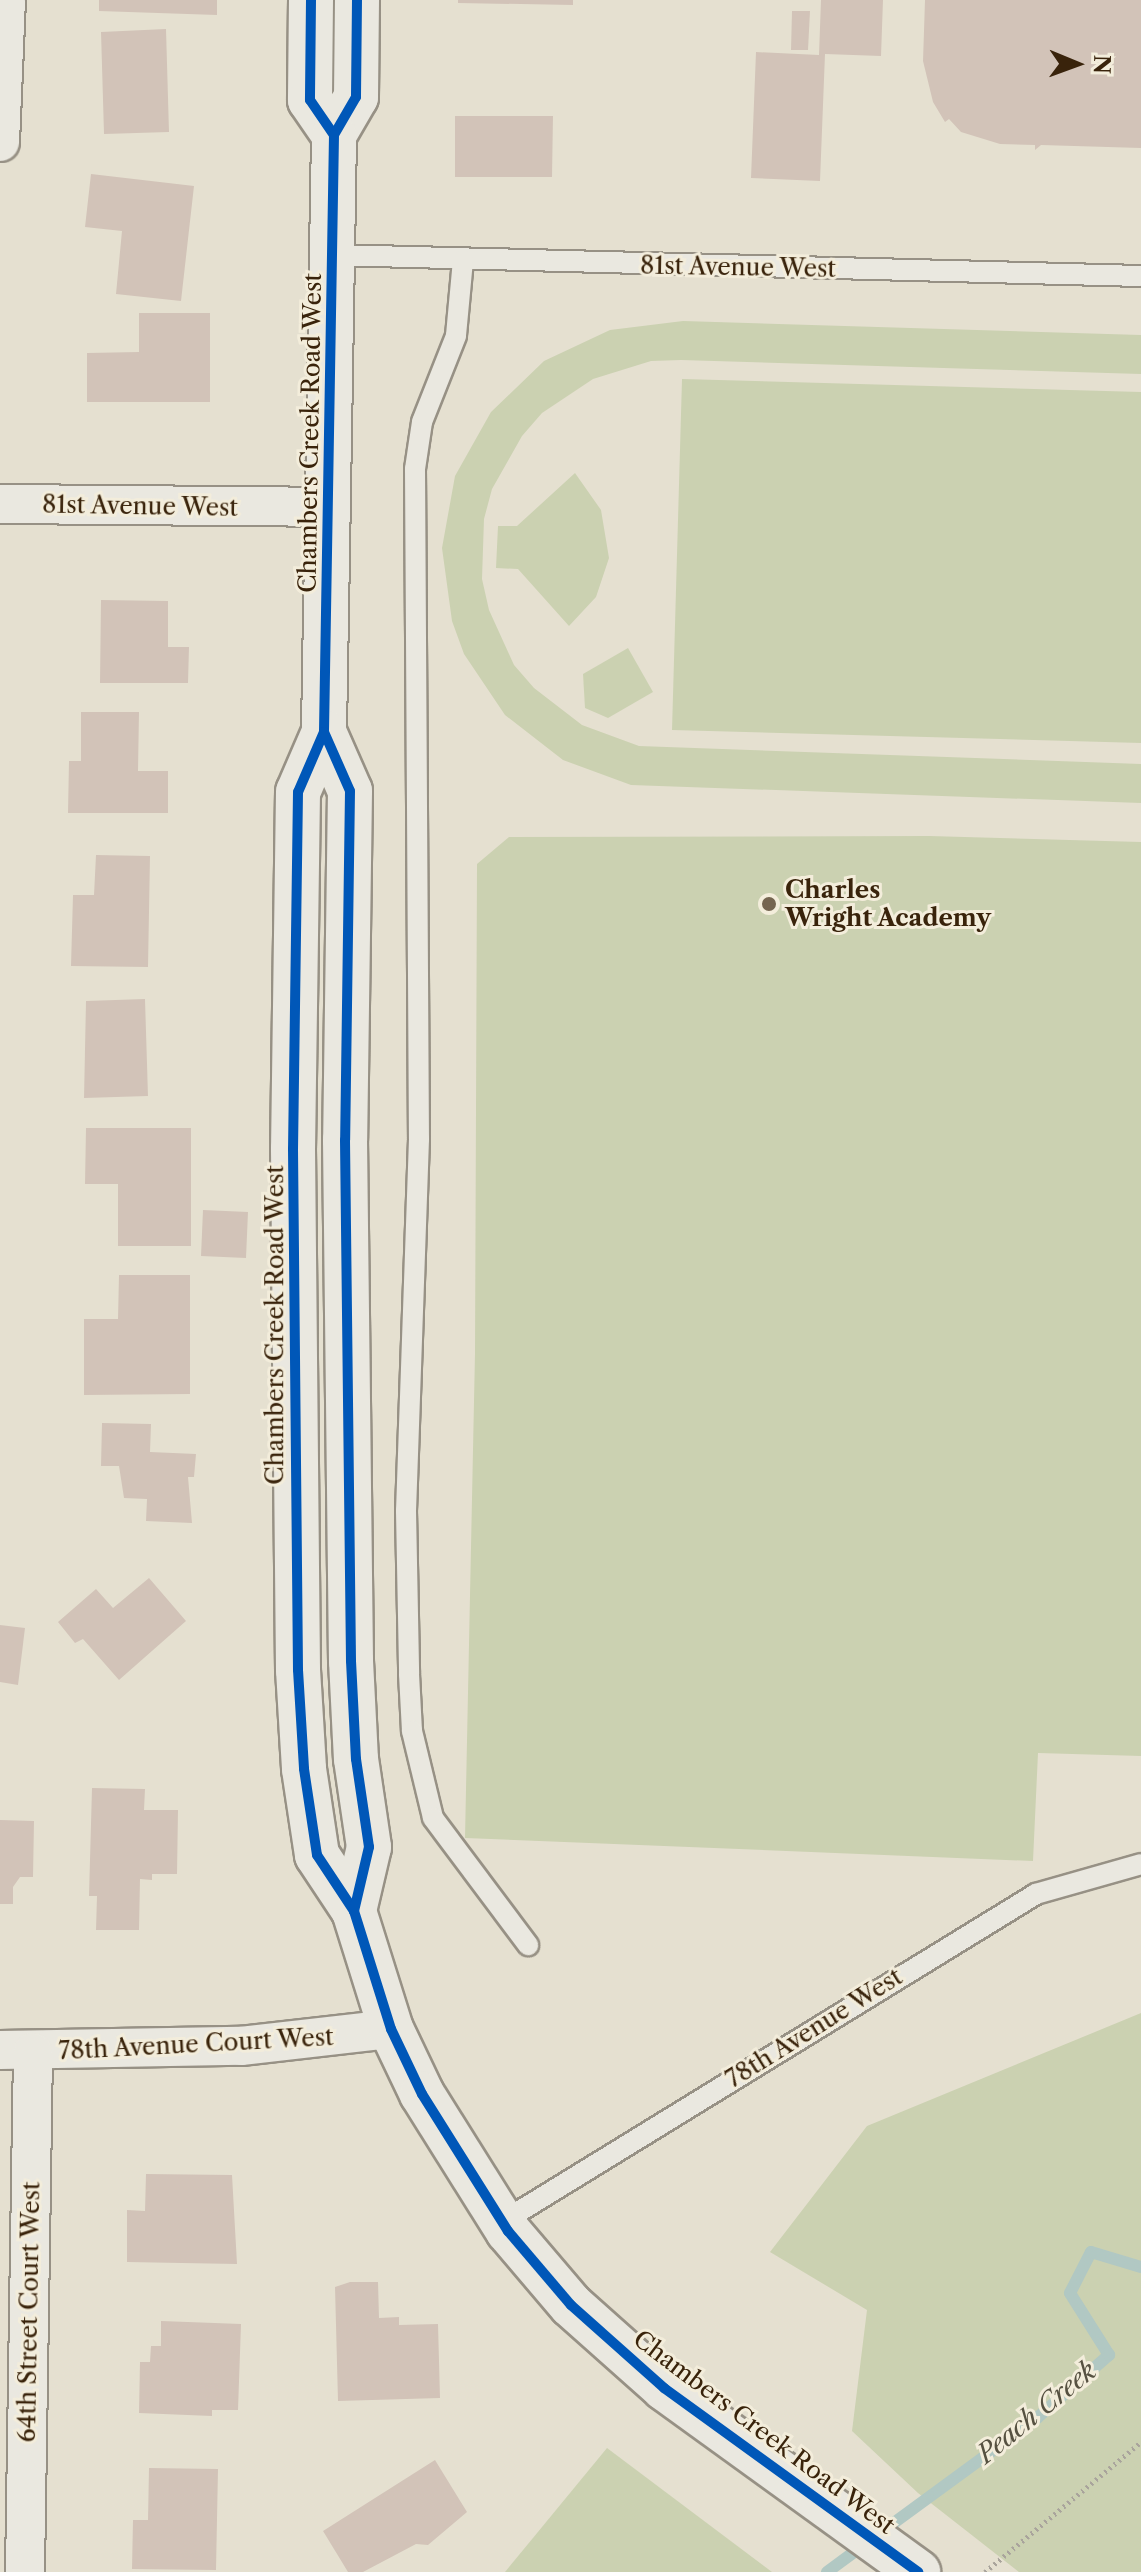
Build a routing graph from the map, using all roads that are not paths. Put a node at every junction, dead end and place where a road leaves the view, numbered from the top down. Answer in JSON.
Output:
{"nodes":[{"id":1,"x":6,"y":0,"type":"edge"},
{"id":2,"x":311,"y":0,"type":"edge"},
{"id":3,"x":357,"y":0,"type":"edge"},
{"id":4,"x":334,"y":135,"type":"junction"},
{"id":5,"x":0,"y":142,"type":"edge"},
{"id":6,"x":334,"y":255,"type":"junction"},
{"id":7,"x":463,"y":260,"type":"junction"},
{"id":8,"x":1141,"y":276,"type":"edge"},
{"id":9,"x":0,"y":504,"type":"edge"},
{"id":10,"x":328,"y":507,"type":"junction"},
{"id":11,"x":1141,"y":1864,"type":"edge"},
{"id":12,"x":528,"y":1945,"type":"dead end"},
{"id":13,"x":391,"y":2029,"type":"junction"},
{"id":14,"x":17,"y":2051,"type":"edge"},
{"id":15,"x":502,"y":2222,"type":"junction"},
{"id":16,"x":25,"y":2572,"type":"edge"},
{"id":17,"x":918,"y":2572,"type":"edge"}],
"edges":[{"from":1,"to":5,"type":"street"},
{"from":2,"to":4,"type":"street"},
{"from":3,"to":4,"type":"street"},
{"from":4,"to":6,"type":"street","name":"Chambers Creek Road West"},
{"from":6,"to":7,"type":"lane","name":"81st Avenue West"},
{"from":6,"to":10,"type":"street","name":"Chambers Creek Road West"},
{"from":7,"to":8,"type":"lane","name":"81st Avenue West"},
{"from":7,"to":12,"type":"lane"},
{"from":9,"to":10,"type":"street","name":"81st Avenue West"},
{"from":10,"to":13,"type":"street","name":"Chambers Creek Road West"},
{"from":11,"to":15,"type":"lane","name":"78th Avenue West"},
{"from":13,"to":14,"type":"street","name":"78th Avenue Court West"},
{"from":13,"to":15,"type":"street","name":"Chambers Creek Road West"},
{"from":14,"to":16,"type":"street","name":"64th Street Court West"},
{"from":15,"to":17,"type":"street","name":"Chambers Creek Road West"}]}
